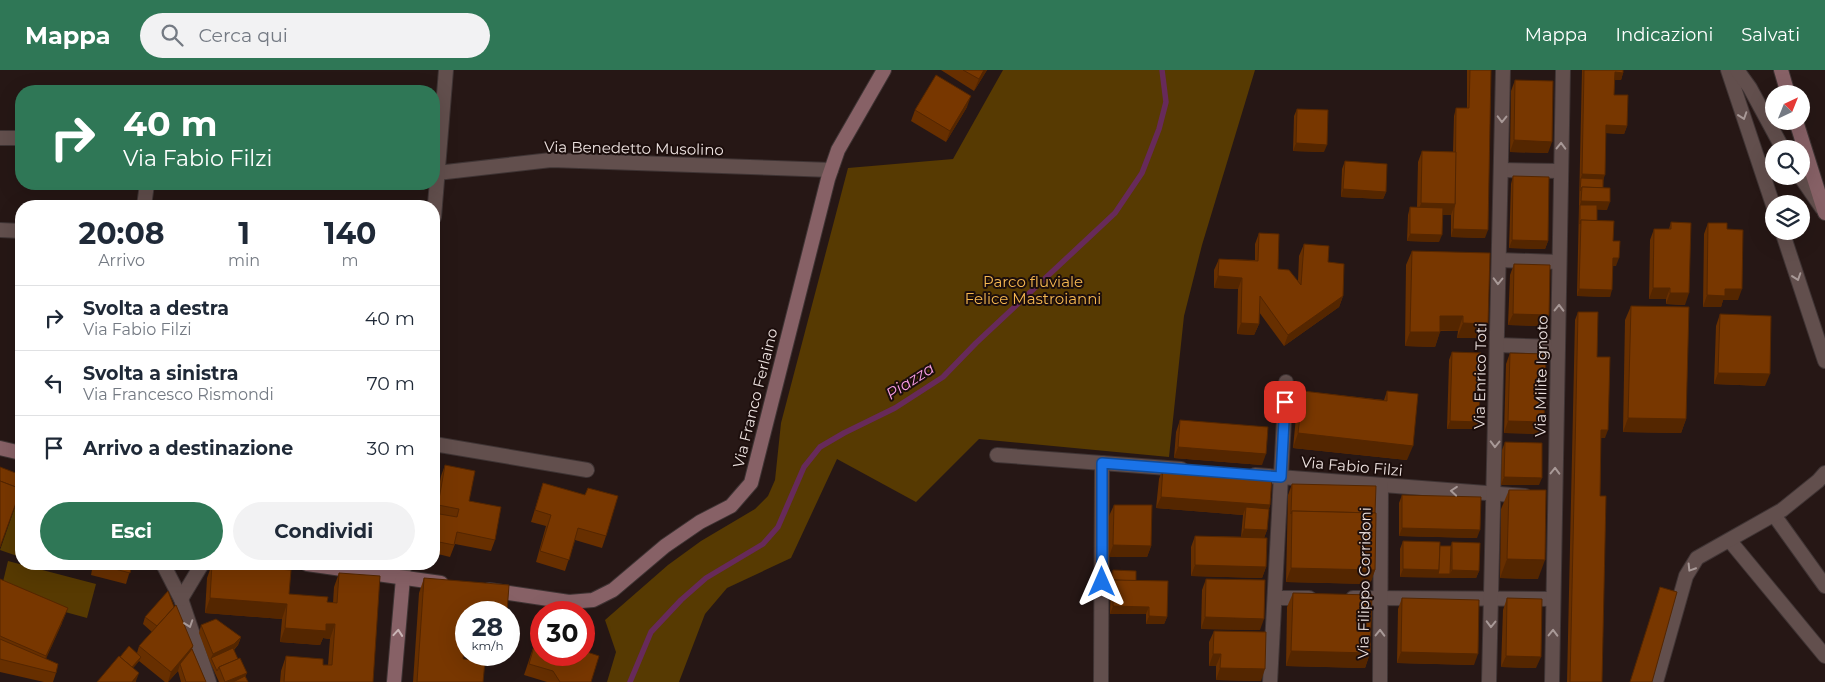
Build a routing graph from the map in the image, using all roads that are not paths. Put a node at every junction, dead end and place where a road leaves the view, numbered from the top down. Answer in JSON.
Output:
{"nodes":[{"id":1,"x":446,"y":70,"type":"edge"},
{"id":2,"x":884,"y":70,"type":"edge"},
{"id":3,"x":1728,"y":70,"type":"edge"},
{"id":4,"x":1737,"y":70,"type":"edge"},
{"id":5,"x":1781,"y":70,"type":"edge"},
{"id":6,"x":1506,"y":77,"type":"edge"},
{"id":7,"x":1559,"y":78,"type":"edge"},
{"id":8,"x":1785,"y":85,"type":"edge"},
{"id":9,"x":1799,"y":130,"type":"edge"},
{"id":10,"x":0,"y":138,"type":"edge"},
{"id":11,"x":15,"y":138,"type":"edge"},
{"id":12,"x":1777,"y":140,"type":"edge"},
{"id":13,"x":440,"y":147,"type":"edge"},
{"id":14,"x":831,"y":170,"type":"junction"},
{"id":15,"x":1501,"y":170,"type":"junction"},
{"id":16,"x":1561,"y":171,"type":"junction"},
{"id":17,"x":440,"y":173,"type":"edge"},
{"id":18,"x":1806,"y":185,"type":"edge"},
{"id":19,"x":1770,"y":195,"type":"edge"},
{"id":20,"x":1824,"y":211,"type":"edge"},
{"id":21,"x":0,"y":230,"type":"edge"},
{"id":22,"x":15,"y":230,"type":"edge"},
{"id":23,"x":1785,"y":240,"type":"edge"},
{"id":24,"x":1499,"y":260,"type":"junction"},
{"id":25,"x":1559,"y":262,"type":"junction"},
{"id":26,"x":1497,"y":345,"type":"junction"},
{"id":27,"x":1558,"y":347,"type":"junction"},
{"id":28,"x":1825,"y":361,"type":"edge"},
{"id":29,"x":1286,"y":382,"type":"dead end"},
{"id":30,"x":0,"y":442,"type":"edge"},
{"id":31,"x":440,"y":445,"type":"edge"},
{"id":32,"x":0,"y":448,"type":"edge"},
{"id":33,"x":15,"y":450,"type":"edge"},
{"id":34,"x":15,"y":451,"type":"edge"},
{"id":35,"x":997,"y":455,"type":"dead end"},
{"id":36,"x":1102,"y":463,"type":"junction"},
{"id":37,"x":587,"y":470,"type":"dead end"},
{"id":38,"x":1192,"y":470,"type":"edge"},
{"id":39,"x":1825,"y":473,"type":"edge"},
{"id":40,"x":1242,"y":474,"type":"edge"},
{"id":41,"x":1281,"y":477,"type":"junction"},
{"id":42,"x":1381,"y":485,"type":"junction"},
{"id":43,"x":1494,"y":494,"type":"junction"},
{"id":44,"x":1555,"y":499,"type":"junction"},
{"id":45,"x":1774,"y":514,"type":"junction"},
{"id":46,"x":1730,"y":541,"type":"junction"},
{"id":47,"x":166,"y":570,"type":"edge"},
{"id":48,"x":198,"y":570,"type":"edge"},
{"id":49,"x":390,"y":570,"type":"edge"},
{"id":50,"x":404,"y":571,"type":"edge"},
{"id":51,"x":452,"y":585,"type":"edge"},
{"id":52,"x":1825,"y":586,"type":"edge"},
{"id":53,"x":472,"y":588,"type":"edge"},
{"id":54,"x":1275,"y":598,"type":"junction"},
{"id":55,"x":1323,"y":598,"type":"edge"},
{"id":56,"x":1342,"y":598,"type":"edge"},
{"id":57,"x":1380,"y":598,"type":"junction"},
{"id":58,"x":1491,"y":598,"type":"junction"},
{"id":59,"x":181,"y":599,"type":"junction"},
{"id":60,"x":1554,"y":599,"type":"junction"},
{"id":61,"x":1825,"y":656,"type":"edge"},
{"id":62,"x":209,"y":682,"type":"edge"},
{"id":63,"x":394,"y":682,"type":"edge"},
{"id":64,"x":1101,"y":682,"type":"edge"},
{"id":65,"x":1270,"y":682,"type":"edge"},
{"id":66,"x":1380,"y":682,"type":"edge"},
{"id":67,"x":1490,"y":682,"type":"edge"},
{"id":68,"x":1552,"y":682,"type":"edge"},
{"id":69,"x":1656,"y":682,"type":"edge"}],
"edges":[{"from":1,"to":13,"type":"street"},
{"from":2,"to":14,"type":"main road","name":"Via Franco Ferlaino"},
{"from":3,"to":19,"type":"street","one_way":true},
{"from":4,"to":12,"type":"street"},
{"from":5,"to":8,"type":"main road"},
{"from":6,"to":15,"type":"street","name":"Via Enrico Toti","one_way":true},
{"from":16,"to":7,"type":"street","name":"Via Milite Ignoto","one_way":true},
{"from":9,"to":20,"type":"main road"},
{"from":10,"to":11,"type":"street"},
{"from":14,"to":17,"type":"street","name":"Via Benedetto Musolino"},
{"from":14,"to":53,"type":"main road","name":"Via Franco Ferlaino"},
{"from":15,"to":16,"type":"street"},
{"from":15,"to":24,"type":"street","name":"Via Enrico Toti"},
{"from":16,"to":25,"type":"street","name":"Via Milite Ignoto"},
{"from":18,"to":20,"type":"street"},
{"from":21,"to":22,"type":"street"},
{"from":23,"to":28,"type":"street","one_way":true},
{"from":24,"to":25,"type":"street"},
{"from":24,"to":26,"type":"street","name":"Via Enrico Toti","one_way":true},
{"from":27,"to":25,"type":"street","name":"Via Milite Ignoto","one_way":true},
{"from":26,"to":27,"type":"street"},
{"from":26,"to":43,"type":"street","name":"Via Enrico Toti","one_way":true},
{"from":44,"to":27,"type":"street","name":"Via Milite Ignoto","one_way":true},
{"from":29,"to":41,"type":"street"},
{"from":30,"to":33,"type":"street"},
{"from":31,"to":37,"type":"street"},
{"from":32,"to":34,"type":"main road"},
{"from":35,"to":36,"type":"street"},
{"from":36,"to":38,"type":"street"},
{"from":36,"to":64,"type":"street"},
{"from":39,"to":45,"type":"street"},
{"from":40,"to":41,"type":"street","name":"Via Fabio Filzi"},
{"from":41,"to":42,"type":"street","name":"Via Fabio Filzi"},
{"from":41,"to":54,"type":"street"},
{"from":43,"to":42,"type":"street","name":"Via Fabio Filzi","one_way":true},
{"from":42,"to":57,"type":"street","name":"Via Filippo Corridoni"},
{"from":43,"to":44,"type":"street","name":"Via Fabio Filzi"},
{"from":43,"to":58,"type":"street","name":"Via Enrico Toti"},
{"from":44,"to":60,"type":"street","name":"Via Milite Ignoto"},
{"from":45,"to":46,"type":"street"},
{"from":45,"to":52,"type":"street"},
{"from":46,"to":61,"type":"street"},
{"from":46,"to":69,"type":"street","one_way":true},
{"from":47,"to":59,"type":"street"},
{"from":48,"to":59,"type":"street"},
{"from":49,"to":50,"type":"main road"},
{"from":50,"to":51,"type":"main road"},
{"from":63,"to":50,"type":"main road","one_way":true},
{"from":54,"to":55,"type":"street"},
{"from":54,"to":65,"type":"street"},
{"from":56,"to":57,"type":"street"},
{"from":57,"to":58,"type":"street"},
{"from":66,"to":57,"type":"street","name":"Via Filippo Corridoni","one_way":true},
{"from":58,"to":60,"type":"street"},
{"from":58,"to":67,"type":"street","name":"Via Enrico Toti","one_way":true},
{"from":59,"to":62,"type":"street","one_way":true},
{"from":68,"to":60,"type":"street","name":"Via Milite Ignoto","one_way":true}]}
